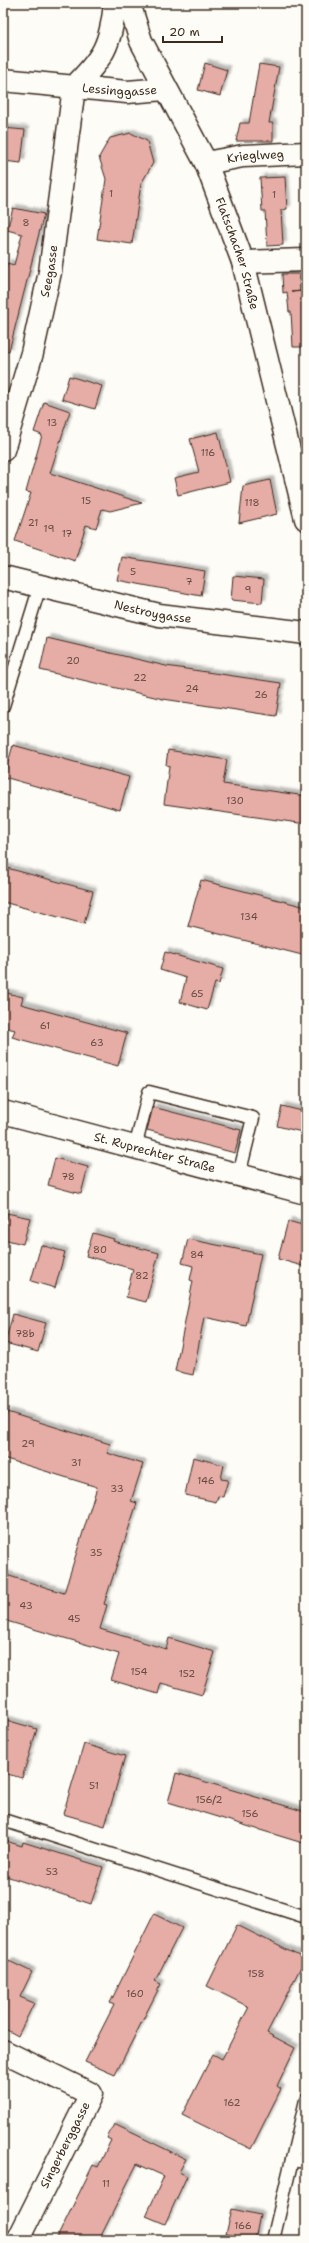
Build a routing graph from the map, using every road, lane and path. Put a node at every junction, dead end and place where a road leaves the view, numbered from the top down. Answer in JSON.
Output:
{"nodes":[{"id":1,"x":115,"y":3,"type":"edge"},
{"id":2,"x":129,"y":3,"type":"edge"},
{"id":3,"x":3,"y":80,"type":"edge"},
{"id":4,"x":74,"y":87,"type":"junction"},
{"id":5,"x":165,"y":89,"type":"junction"},
{"id":6,"x":306,"y":153,"type":"edge"},
{"id":7,"x":206,"y":163,"type":"junction"},
{"id":8,"x":306,"y":260,"type":"edge"},
{"id":9,"x":243,"y":262,"type":"junction"},
{"id":10,"x":3,"y":450,"type":"edge"},
{"id":11,"x":303,"y":497,"type":"edge"},
{"id":12,"x":306,"y":519,"type":"edge"},
{"id":13,"x":3,"y":577,"type":"edge"},
{"id":14,"x":40,"y":586,"type":"junction"},
{"id":15,"x":306,"y":633,"type":"edge"},
{"id":16,"x":3,"y":706,"type":"edge"},
{"id":17,"x":3,"y":1112,"type":"edge"},
{"id":18,"x":135,"y":1148,"type":"junction"},
{"id":19,"x":239,"y":1175,"type":"junction"},
{"id":20,"x":306,"y":1193,"type":"edge"},
{"id":21,"x":3,"y":1820,"type":"edge"},
{"id":22,"x":306,"y":1917,"type":"edge"},
{"id":23,"x":3,"y":2051,"type":"edge"},
{"id":24,"x":306,"y":2100,"type":"edge"},
{"id":25,"x":292,"y":2160,"type":"junction"},
{"id":26,"x":306,"y":2162,"type":"edge"},
{"id":27,"x":18,"y":2240,"type":"edge"},
{"id":28,"x":273,"y":2240,"type":"edge"}],
"edges":[{"from":1,"to":4,"type":"street","name":"Lessinggasse"},
{"from":2,"to":5,"type":"street","name":"Flatschacher Straße"},
{"from":3,"to":4,"type":"street","name":"Lessinggasse"},
{"from":4,"to":5,"type":"street","name":"Lessinggasse"},
{"from":4,"to":10,"type":"street","name":"Seegasse"},
{"from":5,"to":7,"type":"street","name":"Flatschacher Straße"},
{"from":6,"to":7,"type":"street","name":"Krieglweg"},
{"from":7,"to":9,"type":"street","name":"Flatschacher Straße"},
{"from":8,"to":9,"type":"street"},
{"from":9,"to":11,"type":"street","name":"Flatschacher Straße"},
{"from":11,"to":12,"type":"street","name":"Flatschacher Straße"},
{"from":13,"to":14,"type":"street","name":"Nestroygasse"},
{"from":14,"to":15,"type":"street","name":"Nestroygasse"},
{"from":14,"to":16,"type":"lane"},
{"from":17,"to":18,"type":"street","name":"St. Ruprechter Straße"},
{"from":18,"to":19,"type":"street","name":"St. Ruprechter Straße"},
{"from":18,"to":19,"type":"lane"},
{"from":19,"to":20,"type":"street","name":"St. Ruprechter Straße"},
{"from":21,"to":22,"type":"lane"},
{"from":23,"to":27,"type":"street","name":"Singerberggasse"},
{"from":24,"to":25,"type":"lane"},
{"from":25,"to":26,"type":"lane"},
{"from":25,"to":28,"type":"lane"}]}
